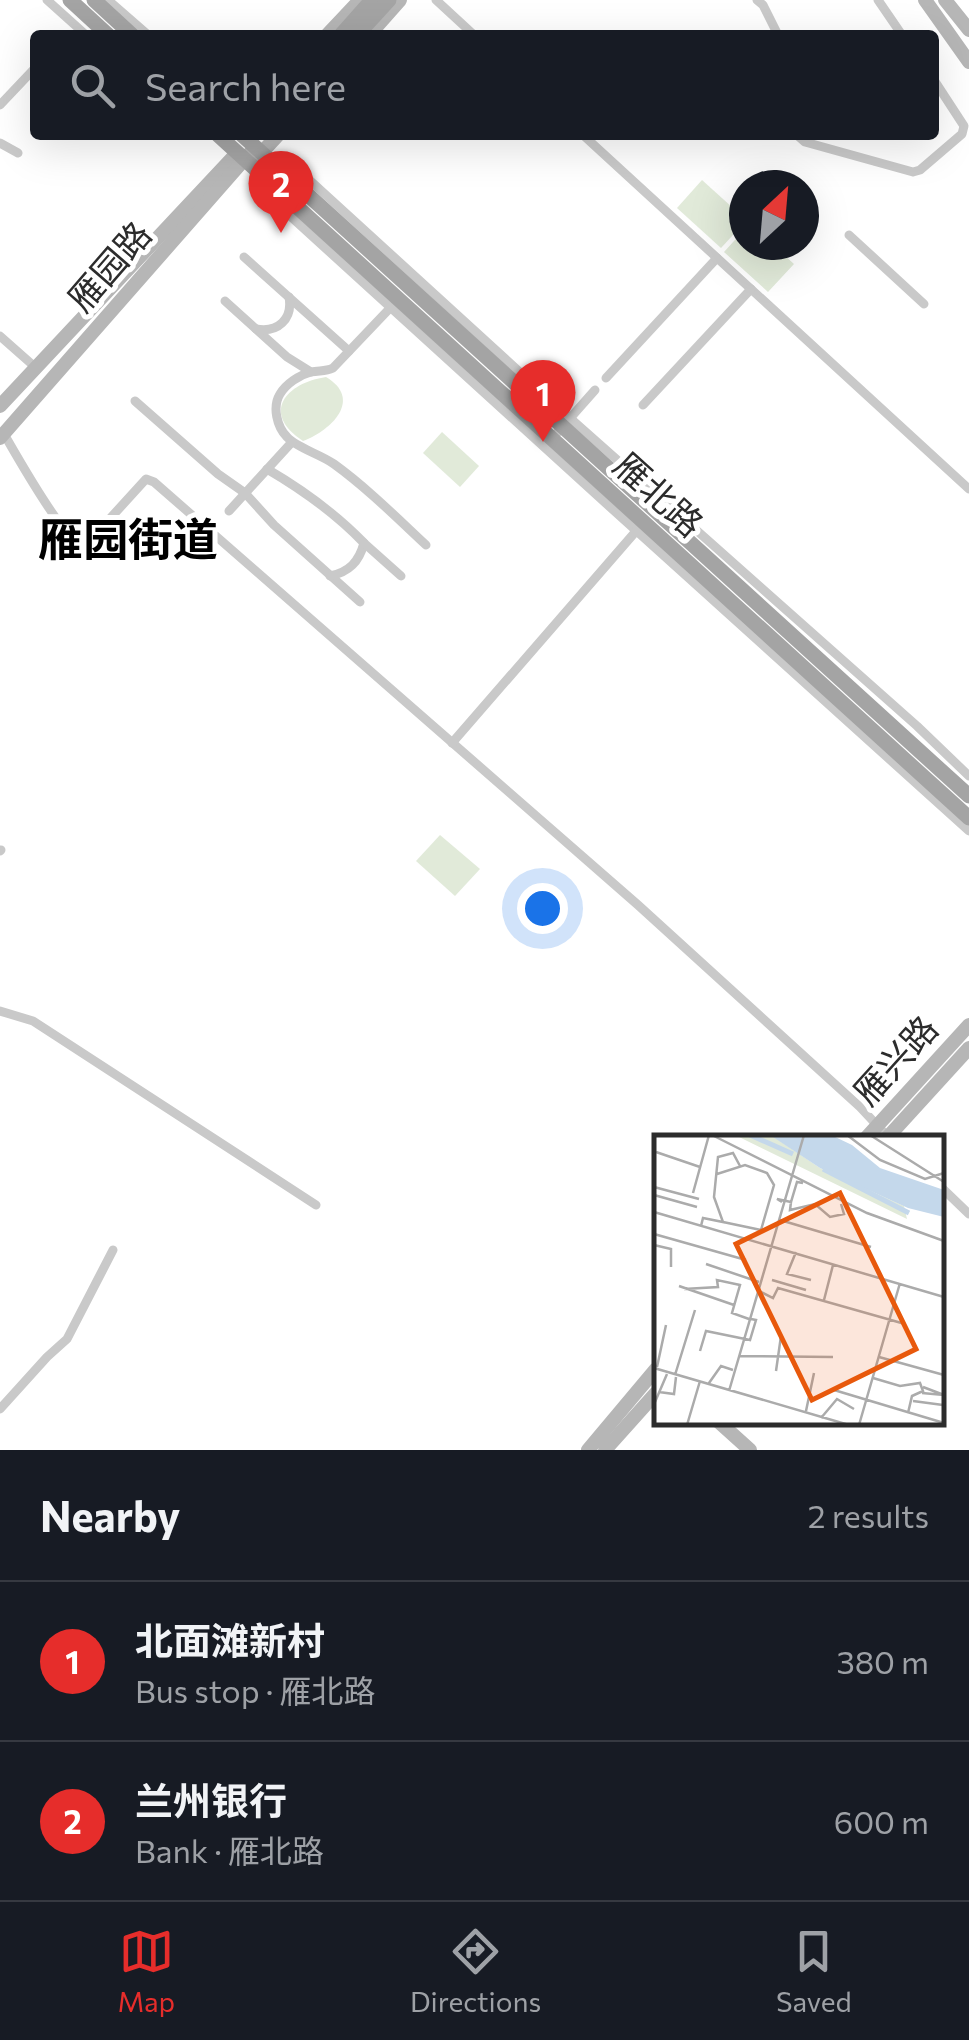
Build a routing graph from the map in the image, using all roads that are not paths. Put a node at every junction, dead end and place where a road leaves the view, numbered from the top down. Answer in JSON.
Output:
{"nodes":[{"id":1,"x":47,"y":0,"type":"edge"},
{"id":2,"x":70,"y":0,"type":"edge"},
{"id":3,"x":94,"y":0,"type":"edge"},
{"id":4,"x":108,"y":0,"type":"edge"},
{"id":5,"x":389,"y":0,"type":"edge"},
{"id":6,"x":400,"y":0,"type":"edge"},
{"id":7,"x":436,"y":0,"type":"edge"},
{"id":8,"x":757,"y":0,"type":"edge"},
{"id":9,"x":878,"y":0,"type":"edge"},
{"id":10,"x":925,"y":0,"type":"edge"},
{"id":11,"x":949,"y":0,"type":"edge"},
{"id":12,"x":368,"y":12,"type":"edge"},
{"id":13,"x":969,"y":28,"type":"edge"},
{"id":14,"x":80,"y":30,"type":"edge"},
{"id":15,"x":103,"y":30,"type":"edge"},
{"id":16,"x":127,"y":30,"type":"edge"},
{"id":17,"x":142,"y":30,"type":"edge"},
{"id":18,"x":337,"y":30,"type":"edge"},
{"id":19,"x":346,"y":30,"type":"edge"},
{"id":20,"x":469,"y":30,"type":"edge"},
{"id":21,"x":776,"y":30,"type":"edge"},
{"id":22,"x":899,"y":30,"type":"edge"},
{"id":23,"x":969,"y":62,"type":"edge"},
{"id":24,"x":30,"y":73,"type":"edge"},
{"id":25,"x":939,"y":88,"type":"edge"},
{"id":26,"x":0,"y":104,"type":"edge"},
{"id":27,"x":588,"y":140,"type":"edge"},
{"id":28,"x":803,"y":140,"type":"edge"},
{"id":29,"x":0,"y":144,"type":"edge"},
{"id":30,"x":243,"y":144,"type":"edge"},
{"id":31,"x":18,"y":152,"type":"dead end"},
{"id":32,"x":848,"y":235,"type":"dead end"},
{"id":33,"x":244,"y":257,"type":"dead end"},
{"id":34,"x":716,"y":258,"type":"junction"},
{"id":35,"x":750,"y":289,"type":"junction"},
{"id":36,"x":404,"y":293,"type":"junction"},
{"id":37,"x":289,"y":297,"type":"junction"},
{"id":38,"x":226,"y":300,"type":"dead end"},
{"id":39,"x":924,"y":304,"type":"dead end"},
{"id":40,"x":255,"y":329,"type":"junction"},
{"id":41,"x":0,"y":336,"type":"edge"},
{"id":42,"x":348,"y":351,"type":"junction"},
{"id":43,"x":35,"y":367,"type":"junction"},
{"id":44,"x":311,"y":372,"type":"junction"},
{"id":45,"x":606,"y":378,"type":"dead end"},
{"id":46,"x":595,"y":390,"type":"dead end"},
{"id":47,"x":135,"y":402,"type":"dead end"},
{"id":48,"x":644,"y":405,"type":"dead end"},
{"id":49,"x":0,"y":406,"type":"edge"},
{"id":50,"x":557,"y":432,"type":"junction"},
{"id":51,"x":2,"y":436,"type":"edge"},
{"id":52,"x":292,"y":442,"type":"junction"},
{"id":53,"x":267,"y":469,"type":"junction"},
{"id":54,"x":969,"y":489,"type":"edge"},
{"id":55,"x":245,"y":494,"type":"junction"},
{"id":56,"x":229,"y":511,"type":"dead end"},
{"id":57,"x":644,"y":521,"type":"junction"},
{"id":58,"x":364,"y":543,"type":"junction"},
{"id":59,"x":426,"y":546,"type":"dead end"},
{"id":60,"x":330,"y":576,"type":"junction"},
{"id":61,"x":402,"y":576,"type":"dead end"},
{"id":62,"x":360,"y":602,"type":"dead end"},
{"id":63,"x":452,"y":743,"type":"junction"},
{"id":64,"x":969,"y":776,"type":"edge"},
{"id":65,"x":969,"y":796,"type":"edge"},
{"id":66,"x":969,"y":818,"type":"edge"},
{"id":67,"x":969,"y":831,"type":"edge"},
{"id":68,"x":0,"y":1011,"type":"edge"},
{"id":69,"x":969,"y":1025,"type":"edge"},
{"id":70,"x":969,"y":1048,"type":"edge"},
{"id":71,"x":882,"y":1135,"type":"edge"},
{"id":72,"x":944,"y":1190,"type":"edge"},
{"id":73,"x":316,"y":1205,"type":"dead end"},
{"id":74,"x":969,"y":1214,"type":"edge"},
{"id":75,"x":113,"y":1250,"type":"dead end"},
{"id":76,"x":654,"y":1371,"type":"edge"},
{"id":77,"x":654,"y":1395,"type":"edge"},
{"id":78,"x":0,"y":1409,"type":"edge"},
{"id":79,"x":722,"y":1425,"type":"edge"},
{"id":80,"x":588,"y":1450,"type":"edge"},
{"id":81,"x":606,"y":1450,"type":"edge"},
{"id":82,"x":750,"y":1450,"type":"edge"}],
"edges":[{"from":1,"to":14,"type":"street"},
{"from":2,"to":15,"type":"main road"},
{"from":3,"to":16,"type":"main road"},
{"from":4,"to":17,"type":"street"},
{"from":5,"to":12,"type":"main road"},
{"from":6,"to":12,"type":"main road"},
{"from":7,"to":20,"type":"street"},
{"from":8,"to":21,"type":"street"},
{"from":9,"to":22,"type":"street"},
{"from":10,"to":23,"type":"main road"},
{"from":11,"to":13,"type":"main road"},
{"from":12,"to":18,"type":"main road"},
{"from":12,"to":19,"type":"main road"},
{"from":24,"to":26,"type":"street"},
{"from":25,"to":28,"type":"street"},
{"from":27,"to":34,"type":"street"},
{"from":29,"to":31,"type":"street"},
{"from":30,"to":36,"type":"main road","name":"雁北路"},
{"from":30,"to":36,"type":"street"},
{"from":30,"to":43,"type":"main road","name":"雁园路"},
{"from":30,"to":51,"type":"main road","name":"雁园路"},
{"from":32,"to":39,"type":"street"},
{"from":33,"to":37,"type":"street"},
{"from":34,"to":35,"type":"street"},
{"from":34,"to":45,"type":"street"},
{"from":35,"to":48,"type":"street"},
{"from":35,"to":54,"type":"street"},
{"from":36,"to":42,"type":"street"},
{"from":36,"to":50,"type":"main road","name":"雁北路"},
{"from":36,"to":50,"type":"street"},
{"from":37,"to":40,"type":"street"},
{"from":37,"to":42,"type":"street"},
{"from":38,"to":40,"type":"street"},
{"from":40,"to":44,"type":"street"},
{"from":41,"to":43,"type":"street"},
{"from":42,"to":44,"type":"street"},
{"from":43,"to":49,"type":"main road","name":"雁园路"},
{"from":44,"to":52,"type":"street"},
{"from":46,"to":50,"type":"street"},
{"from":47,"to":55,"type":"street"},
{"from":50,"to":57,"type":"main road","name":"雁北路"},
{"from":50,"to":57,"type":"street"},
{"from":50,"to":64,"type":"street"},
{"from":51,"to":63,"type":"street"},
{"from":52,"to":53,"type":"street"},
{"from":52,"to":59,"type":"street"},
{"from":53,"to":55,"type":"street"},
{"from":53,"to":58,"type":"street"},
{"from":55,"to":56,"type":"street"},
{"from":55,"to":60,"type":"street"},
{"from":57,"to":63,"type":"street"},
{"from":57,"to":65,"type":"main road","name":"雁北路"},
{"from":57,"to":66,"type":"main road","name":"雁北路"},
{"from":57,"to":67,"type":"street"},
{"from":58,"to":60,"type":"street"},
{"from":58,"to":61,"type":"street"},
{"from":60,"to":62,"type":"street"},
{"from":63,"to":71,"type":"street"},
{"from":68,"to":73,"type":"street"},
{"from":69,"to":71,"type":"main road","name":"雁兴路"},
{"from":70,"to":71,"type":"main road","name":"雁兴路"},
{"from":72,"to":74,"type":"street"},
{"from":75,"to":78,"type":"street"},
{"from":76,"to":80,"type":"main road"},
{"from":77,"to":81,"type":"main road"},
{"from":79,"to":82,"type":"main road"}]}
